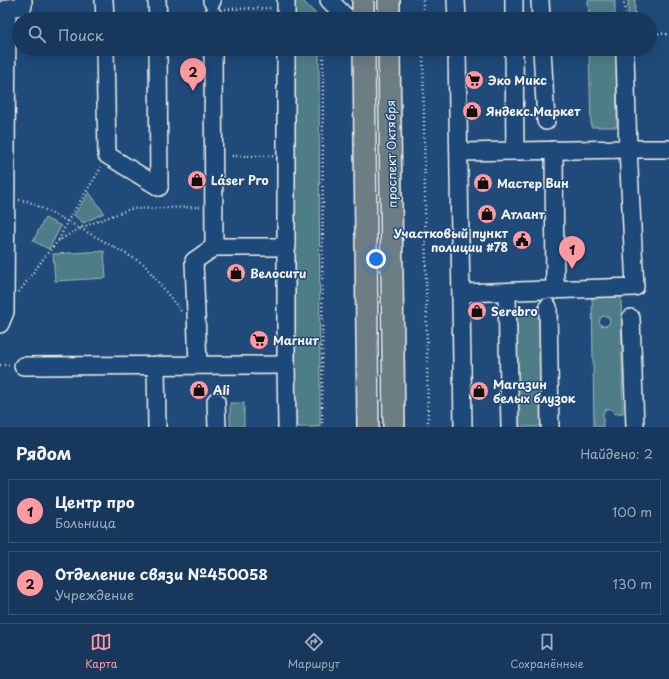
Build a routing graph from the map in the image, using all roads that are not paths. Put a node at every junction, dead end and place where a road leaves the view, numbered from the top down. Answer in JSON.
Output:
{"nodes":[{"id":1,"x":23,"y":0,"type":"edge"},
{"id":2,"x":104,"y":0,"type":"edge"},
{"id":3,"x":157,"y":0,"type":"edge"},
{"id":4,"x":329,"y":0,"type":"edge"},
{"id":5,"x":363,"y":0,"type":"edge"},
{"id":6,"x":389,"y":0,"type":"edge"},
{"id":7,"x":456,"y":0,"type":"edge"},
{"id":8,"x":514,"y":0,"type":"edge"},
{"id":9,"x":540,"y":0,"type":"edge"},
{"id":10,"x":105,"y":12,"type":"edge"},
{"id":11,"x":158,"y":12,"type":"edge"},
{"id":12,"x":341,"y":12,"type":"edge"},
{"id":13,"x":363,"y":12,"type":"edge"},
{"id":14,"x":389,"y":12,"type":"edge"},
{"id":15,"x":457,"y":12,"type":"edge"},
{"id":16,"x":514,"y":12,"type":"edge"},
{"id":17,"x":541,"y":12,"type":"edge"},
{"id":18,"x":105,"y":56,"type":"edge"},
{"id":19,"x":158,"y":56,"type":"edge"},
{"id":20,"x":213,"y":56,"type":"edge"},
{"id":21,"x":286,"y":56,"type":"edge"},
{"id":22,"x":364,"y":56,"type":"edge"},
{"id":23,"x":389,"y":56,"type":"edge"},
{"id":24,"x":457,"y":56,"type":"edge"},
{"id":25,"x":514,"y":56,"type":"edge"},
{"id":26,"x":542,"y":56,"type":"edge"},
{"id":27,"x":625,"y":56,"type":"edge"},
{"id":28,"x":546,"y":121,"type":"dead end"},
{"id":29,"x":628,"y":148,"type":"junction"},
{"id":30,"x":669,"y":149,"type":"edge"},
{"id":31,"x":554,"y":150,"type":"junction"},
{"id":32,"x":515,"y":151,"type":"junction"},
{"id":33,"x":460,"y":152,"type":"junction"},
{"id":34,"x":287,"y":246,"type":"junction"},
{"id":35,"x":214,"y":247,"type":"junction"},
{"id":36,"x":555,"y":290,"type":"junction"},
{"id":37,"x":462,"y":293,"type":"junction"},
{"id":38,"x":507,"y":297,"type":"dead end"},
{"id":39,"x":548,"y":306,"type":"dead end"},
{"id":40,"x":3,"y":318,"type":"edge"},
{"id":41,"x":631,"y":318,"type":"dead end"},
{"id":42,"x":156,"y":365,"type":"junction"},
{"id":43,"x":198,"y":365,"type":"junction"},
{"id":44,"x":286,"y":365,"type":"junction"},
{"id":45,"x":23,"y":366,"type":"dead end"},
{"id":46,"x":216,"y":401,"type":"dead end"},
{"id":47,"x":157,"y":427,"type":"edge"},
{"id":48,"x":217,"y":427,"type":"edge"},
{"id":49,"x":287,"y":427,"type":"edge"},
{"id":50,"x":368,"y":427,"type":"edge"},
{"id":51,"x":394,"y":427,"type":"edge"},
{"id":52,"x":463,"y":427,"type":"edge"},
{"id":53,"x":510,"y":427,"type":"edge"},
{"id":54,"x":550,"y":427,"type":"edge"},
{"id":55,"x":635,"y":427,"type":"edge"}],
"edges":[{"from":1,"to":40,"type":"street"},
{"from":2,"to":10,"type":"street"},
{"from":3,"to":11,"type":"street"},
{"from":4,"to":12,"type":"street"},
{"from":5,"to":13,"type":"main road"},
{"from":6,"to":14,"type":"main road"},
{"from":7,"to":15,"type":"street"},
{"from":8,"to":16,"type":"street"},
{"from":9,"to":17,"type":"street"},
{"from":18,"to":19,"type":"street"},
{"from":20,"to":35,"type":"street"},
{"from":21,"to":34,"type":"street"},
{"from":22,"to":50,"type":"main road"},
{"from":23,"to":51,"type":"main road","name":"проспект Октября"},
{"from":24,"to":33,"type":"street"},
{"from":25,"to":32,"type":"street"},
{"from":26,"to":28,"type":"street"},
{"from":27,"to":29,"type":"street"},
{"from":29,"to":30,"type":"street"},
{"from":29,"to":31,"type":"street"},
{"from":29,"to":36,"type":"street"},
{"from":31,"to":32,"type":"street"},
{"from":31,"to":36,"type":"street"},
{"from":32,"to":33,"type":"street"},
{"from":33,"to":37,"type":"street"},
{"from":34,"to":35,"type":"street"},
{"from":34,"to":44,"type":"street"},
{"from":35,"to":43,"type":"street"},
{"from":36,"to":37,"type":"street"},
{"from":37,"to":52,"type":"street"},
{"from":38,"to":53,"type":"street"},
{"from":39,"to":54,"type":"street"},
{"from":41,"to":55,"type":"street"},
{"from":42,"to":43,"type":"street"},
{"from":42,"to":45,"type":"street"},
{"from":42,"to":47,"type":"street"},
{"from":43,"to":44,"type":"street"},
{"from":44,"to":49,"type":"street"},
{"from":46,"to":48,"type":"street"}]}
